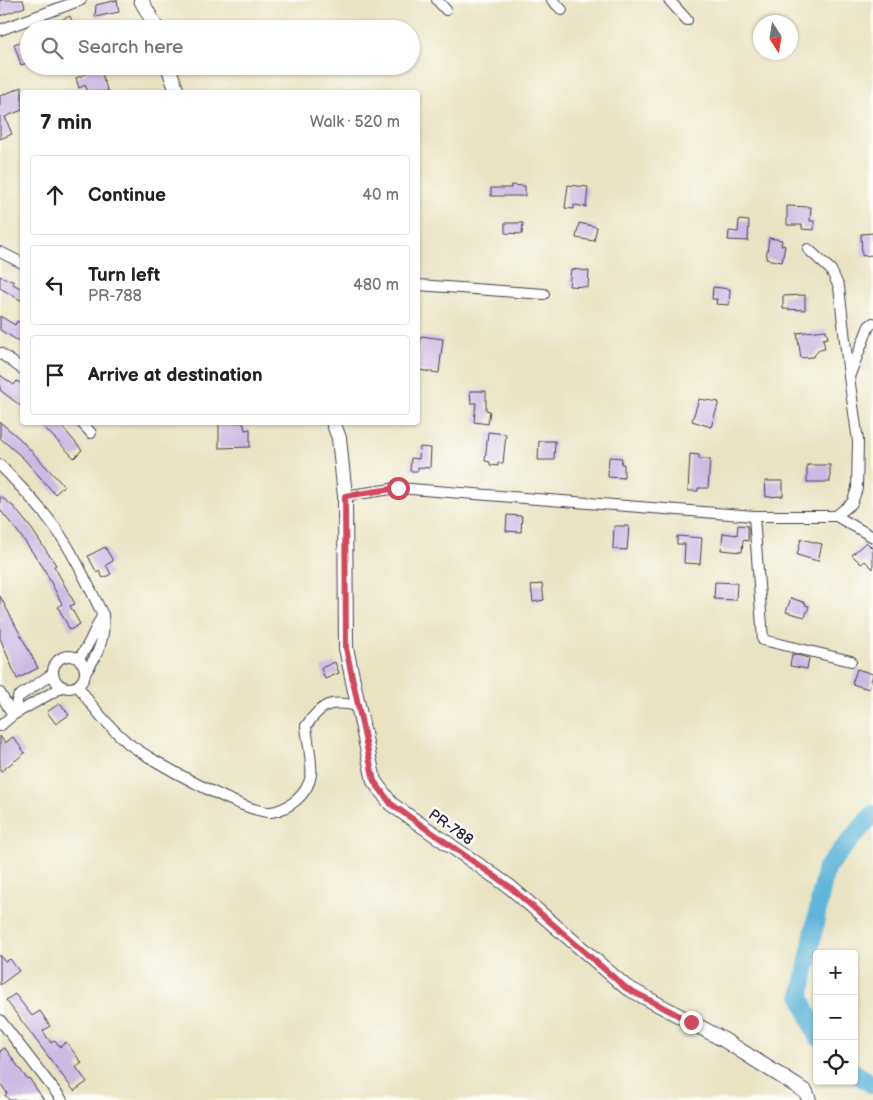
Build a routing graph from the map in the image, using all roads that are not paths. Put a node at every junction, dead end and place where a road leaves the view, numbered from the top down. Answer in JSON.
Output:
{"nodes":[{"id":1,"x":81,"y":0,"type":"edge"},
{"id":2,"x":141,"y":0,"type":"edge"},
{"id":3,"x":438,"y":0,"type":"edge"},
{"id":4,"x":552,"y":0,"type":"edge"},
{"id":5,"x":669,"y":0,"type":"edge"},
{"id":6,"x":446,"y":10,"type":"dead end"},
{"id":7,"x":562,"y":10,"type":"dead end"},
{"id":8,"x":27,"y":20,"type":"edge"},
{"id":9,"x":151,"y":20,"type":"edge"},
{"id":10,"x":687,"y":20,"type":"dead end"},
{"id":11,"x":20,"y":23,"type":"edge"},
{"id":12,"x":0,"y":30,"type":"edge"},
{"id":13,"x":171,"y":75,"type":"edge"},
{"id":14,"x":176,"y":90,"type":"edge"},
{"id":15,"x":808,"y":249,"type":"dead end"},
{"id":16,"x":0,"y":252,"type":"edge"},
{"id":17,"x":20,"y":263,"type":"edge"},
{"id":18,"x":420,"y":285,"type":"edge"},
{"id":19,"x":544,"y":294,"type":"dead end"},
{"id":20,"x":873,"y":323,"type":"edge"},
{"id":21,"x":0,"y":353,"type":"edge"},
{"id":22,"x":20,"y":368,"type":"edge"},
{"id":23,"x":849,"y":377,"type":"junction"},
{"id":24,"x":84,"y":425,"type":"edge"},
{"id":25,"x":334,"y":425,"type":"edge"},
{"id":26,"x":91,"y":433,"type":"dead end"},
{"id":27,"x":0,"y":465,"type":"edge"},
{"id":28,"x":345,"y":496,"type":"junction"},
{"id":29,"x":754,"y":516,"type":"junction"},
{"id":30,"x":836,"y":516,"type":"junction"},
{"id":31,"x":873,"y":537,"type":"edge"},
{"id":32,"x":98,"y":638,"type":"junction"},
{"id":33,"x":78,"y":659,"type":"junction"},
{"id":34,"x":851,"y":661,"type":"dead end"},
{"id":35,"x":85,"y":672,"type":"junction"},
{"id":36,"x":52,"y":674,"type":"junction"},
{"id":37,"x":78,"y":686,"type":"junction"},
{"id":38,"x":62,"y":687,"type":"junction"},
{"id":39,"x":0,"y":693,"type":"edge"},
{"id":40,"x":358,"y":706,"type":"junction"},
{"id":41,"x":13,"y":715,"type":"junction"},
{"id":42,"x":0,"y":726,"type":"edge"},
{"id":43,"x":0,"y":1020,"type":"edge"},
{"id":44,"x":62,"y":1100,"type":"edge"},
{"id":45,"x":809,"y":1100,"type":"edge"}],
"edges":[{"from":1,"to":8,"type":"street"},
{"from":2,"to":9,"type":"street"},
{"from":3,"to":6,"type":"street"},
{"from":4,"to":7,"type":"street"},
{"from":5,"to":10,"type":"street"},
{"from":11,"to":12,"type":"street"},
{"from":13,"to":14,"type":"street"},
{"from":15,"to":23,"type":"street"},
{"from":16,"to":17,"type":"street"},
{"from":18,"to":19,"type":"street"},
{"from":20,"to":23,"type":"street"},
{"from":21,"to":22,"type":"street"},
{"from":23,"to":30,"type":"street"},
{"from":24,"to":26,"type":"street"},
{"from":25,"to":28,"type":"street","name":"PR-788","number":"PR-788"},
{"from":27,"to":32,"type":"street"},
{"from":28,"to":29,"type":"street"},
{"from":28,"to":40,"type":"street","name":"PR-788","number":"PR-788"},
{"from":29,"to":30,"type":"street"},
{"from":29,"to":34,"type":"street"},
{"from":30,"to":31,"type":"street"},
{"from":32,"to":33,"type":"street"},
{"from":32,"to":35,"type":"street"},
{"from":33,"to":35,"type":"street"},
{"from":33,"to":36,"type":"street"},
{"from":35,"to":37,"type":"street"},
{"from":36,"to":38,"type":"street"},
{"from":36,"to":41,"type":"street"},
{"from":37,"to":38,"type":"street"},
{"from":37,"to":40,"type":"street"},
{"from":38,"to":41,"type":"street"},
{"from":39,"to":41,"type":"street"},
{"from":40,"to":45,"type":"street","name":"PR-788","number":"PR-788"},
{"from":41,"to":42,"type":"street"},
{"from":43,"to":44,"type":"street"}]}
